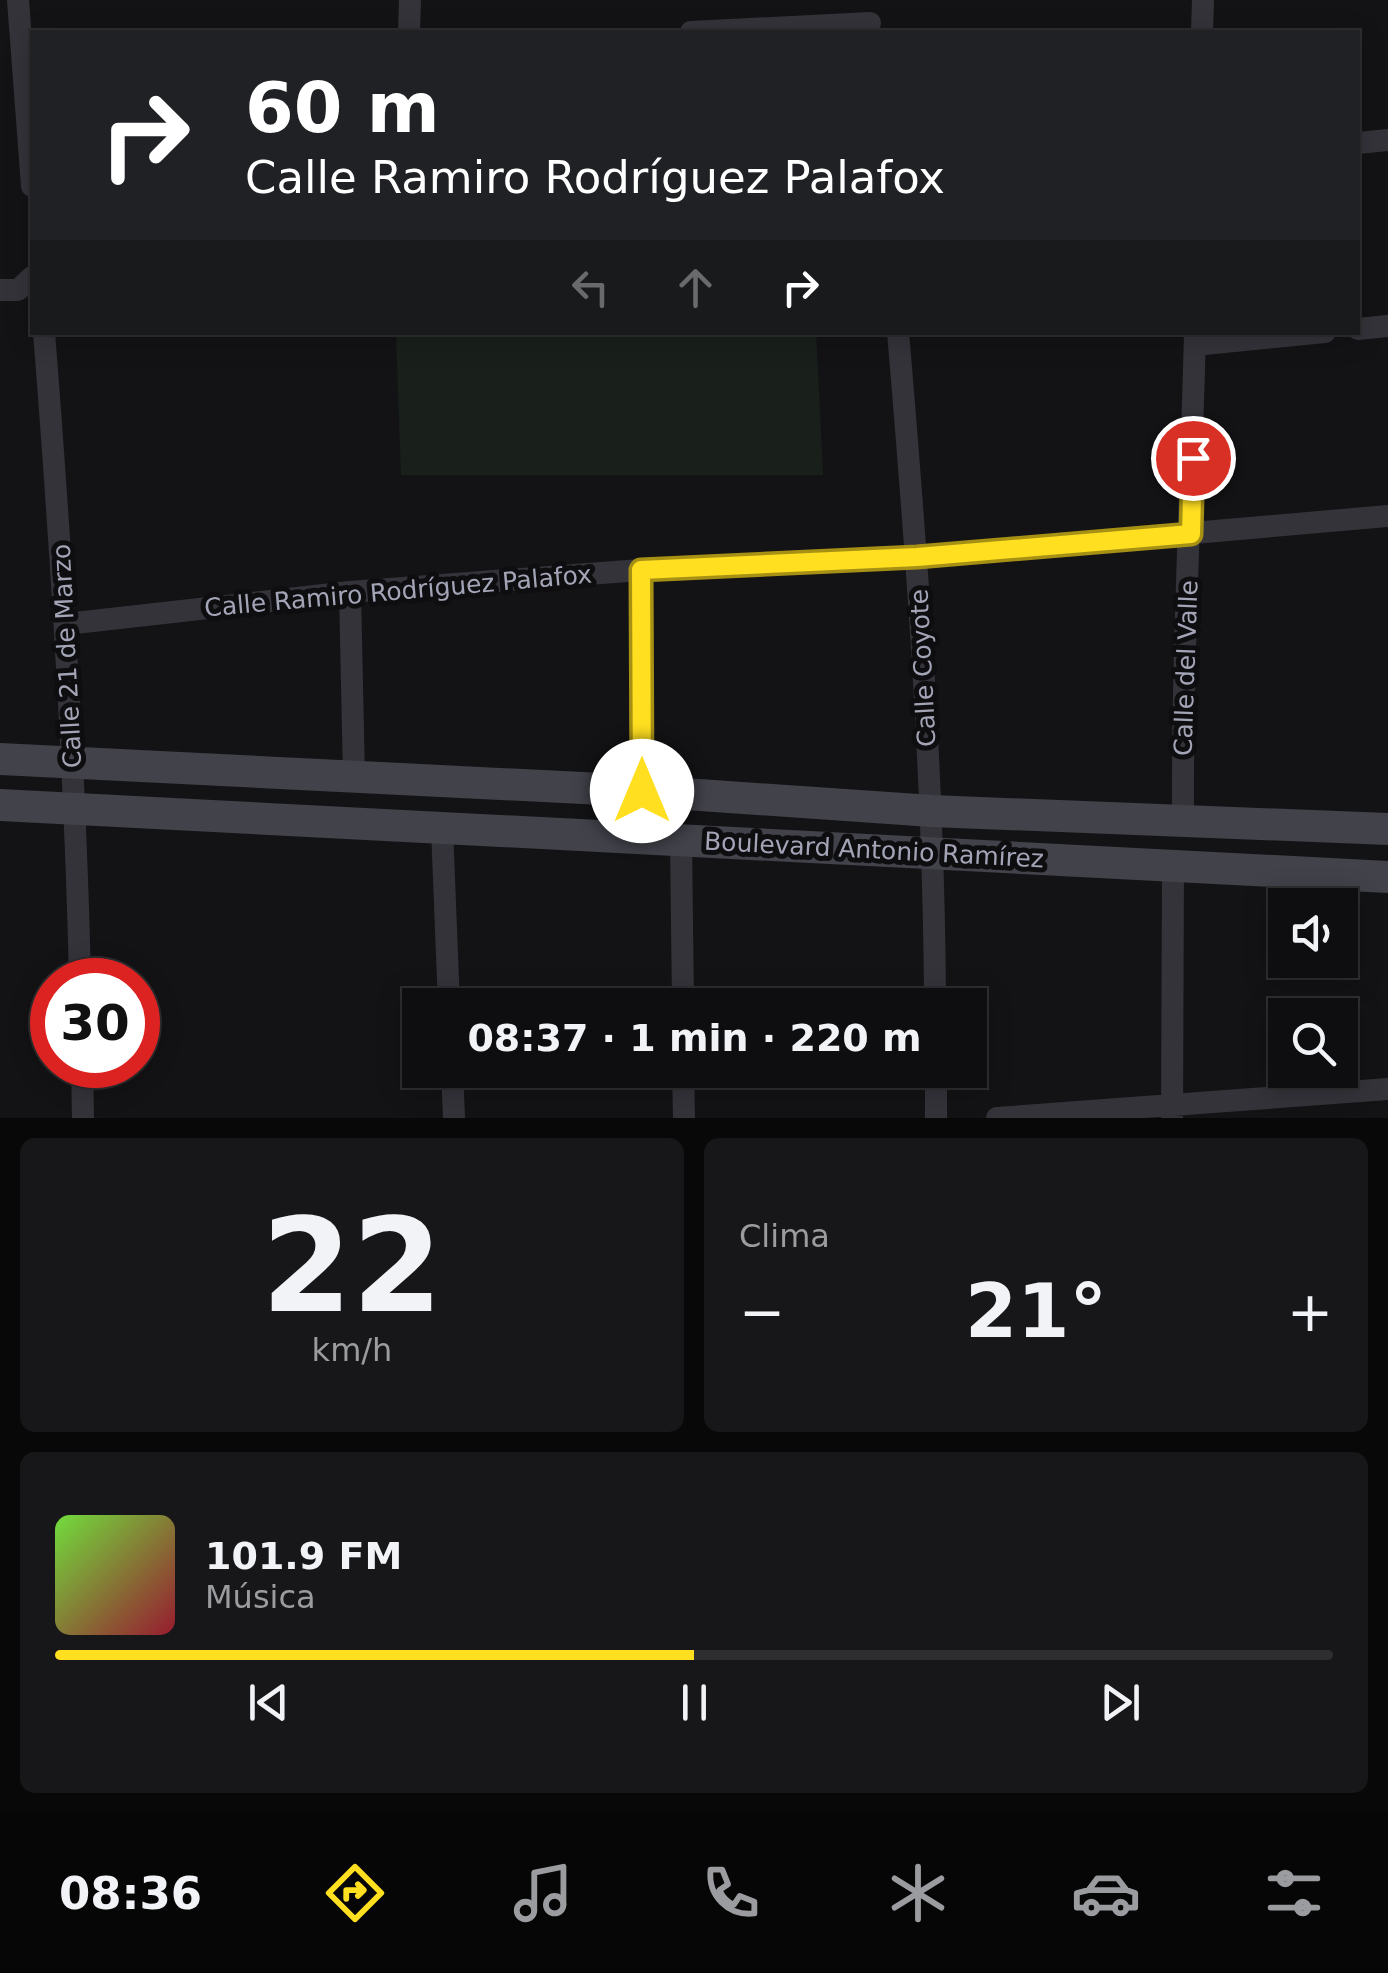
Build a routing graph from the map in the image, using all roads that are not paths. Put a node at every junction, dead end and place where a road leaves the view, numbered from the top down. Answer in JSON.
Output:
{"nodes":[{"id":1,"x":18,"y":0,"type":"edge"},
{"id":2,"x":410,"y":0,"type":"edge"},
{"id":3,"x":1203,"y":0,"type":"edge"},
{"id":4,"x":870,"y":19,"type":"edge"},
{"id":5,"x":410,"y":30,"type":"edge"},
{"id":6,"x":719,"y":30,"type":"edge"},
{"id":7,"x":1202,"y":30,"type":"edge"},
{"id":8,"x":28,"y":51,"type":"edge"},
{"id":9,"x":30,"y":118,"type":"edge"},
{"id":10,"x":1388,"y":140,"type":"edge"},
{"id":11,"x":1360,"y":143,"type":"edge"},
{"id":12,"x":30,"y":280,"type":"edge"},
{"id":13,"x":0,"y":290,"type":"edge"},
{"id":14,"x":1388,"y":326,"type":"edge"},
{"id":15,"x":1360,"y":329,"type":"edge"},
{"id":16,"x":44,"y":335,"type":"edge"},
{"id":17,"x":898,"y":335,"type":"edge"},
{"id":18,"x":1270,"y":335,"type":"edge"},
{"id":19,"x":1195,"y":339,"type":"edge"},
{"id":20,"x":1388,"y":516,"type":"edge"},
{"id":21,"x":1191,"y":534,"type":"junction"},
{"id":22,"x":917,"y":557,"type":"junction"},
{"id":23,"x":641,"y":570,"type":"junction"},
{"id":24,"x":350,"y":592,"type":"junction"},
{"id":25,"x":66,"y":624,"type":"junction"},
{"id":26,"x":0,"y":760,"type":"edge"},
{"id":27,"x":73,"y":763,"type":"junction"},
{"id":28,"x":354,"y":777,"type":"junction"},
{"id":29,"x":642,"y":791,"type":"junction"},
{"id":30,"x":0,"y":805,"type":"edge"},
{"id":31,"x":76,"y":808,"type":"junction"},
{"id":32,"x":932,"y":812,"type":"junction"},
{"id":33,"x":1183,"y":823,"type":"junction"},
{"id":34,"x":442,"y":828,"type":"junction"},
{"id":35,"x":1388,"y":830,"type":"edge"},
{"id":36,"x":680,"y":840,"type":"junction"},
{"id":37,"x":934,"y":855,"type":"junction"},
{"id":38,"x":1174,"y":866,"type":"junction"},
{"id":39,"x":1388,"y":877,"type":"edge"},
{"id":40,"x":79,"y":958,"type":"edge"},
{"id":41,"x":448,"y":988,"type":"edge"},
{"id":42,"x":682,"y":988,"type":"edge"},
{"id":43,"x":936,"y":988,"type":"edge"},
{"id":44,"x":82,"y":1088,"type":"edge"},
{"id":45,"x":453,"y":1088,"type":"edge"},
{"id":46,"x":683,"y":1088,"type":"edge"},
{"id":47,"x":936,"y":1088,"type":"edge"},
{"id":48,"x":1388,"y":1090,"type":"edge"},
{"id":49,"x":1172,"y":1112,"type":"edge"},
{"id":50,"x":83,"y":1118,"type":"edge"},
{"id":51,"x":454,"y":1118,"type":"edge"},
{"id":52,"x":684,"y":1118,"type":"edge"},
{"id":53,"x":936,"y":1118,"type":"edge"},
{"id":54,"x":996,"y":1118,"type":"edge"}],
"edges":[{"from":1,"to":8,"type":"street"},
{"from":2,"to":5,"type":"street"},
{"from":3,"to":7,"type":"street"},
{"from":4,"to":6,"type":"street"},
{"from":8,"to":9,"type":"street"},
{"from":10,"to":11,"type":"street"},
{"from":12,"to":13,"type":"street"},
{"from":14,"to":15,"type":"street"},
{"from":16,"to":25,"type":"street","name":"Calle 21 de Marzo"},
{"from":17,"to":22,"type":"street","name":"Calle Coyote"},
{"from":18,"to":19,"type":"street"},
{"from":19,"to":21,"type":"street","name":"Calle del Valle"},
{"from":20,"to":21,"type":"street","name":"Calle Ramiro Rodríguez Palafox"},
{"from":21,"to":22,"type":"street","name":"Calle Ramiro Rodríguez Palafox"},
{"from":21,"to":33,"type":"street","name":"Calle del Valle"},
{"from":22,"to":23,"type":"street","name":"Calle Ramiro Rodríguez Palafox"},
{"from":22,"to":32,"type":"street","name":"Calle Coyote"},
{"from":23,"to":24,"type":"street","name":"Calle Ramiro Rodríguez Palafox"},
{"from":23,"to":29,"type":"street"},
{"from":24,"to":25,"type":"street","name":"Calle Ramiro Rodríguez Palafox"},
{"from":24,"to":28,"type":"street"},
{"from":25,"to":27,"type":"street","name":"Calle 21 de Marzo"},
{"from":26,"to":27,"type":"main road","name":"Boulevard Antonio Ramírez"},
{"from":27,"to":28,"type":"main road","name":"Boulevard Antonio Ramírez"},
{"from":27,"to":31,"type":"street","name":"Calle 21 de Marzo"},
{"from":28,"to":29,"type":"main road","name":"Boulevard Antonio Ramírez"},
{"from":29,"to":32,"type":"main road","name":"Boulevard Antonio Ramírez"},
{"from":30,"to":31,"type":"main road","name":"Boulevard Antonio Ramírez"},
{"from":31,"to":34,"type":"main road","name":"Boulevard Antonio Ramírez"},
{"from":31,"to":40,"type":"street","name":"Calle 21 de Marzo"},
{"from":32,"to":33,"type":"main road","name":"Boulevard Antonio Ramírez"},
{"from":32,"to":37,"type":"street","name":"Calle Coyote"},
{"from":33,"to":35,"type":"main road","name":"Boulevard Antonio Ramírez"},
{"from":34,"to":36,"type":"main road","name":"Boulevard Antonio Ramírez"},
{"from":34,"to":41,"type":"street"},
{"from":36,"to":37,"type":"main road","name":"Boulevard Antonio Ramírez"},
{"from":36,"to":42,"type":"street"},
{"from":37,"to":38,"type":"main road","name":"Boulevard Antonio Ramírez"},
{"from":37,"to":43,"type":"street","name":"Calle Coyote"},
{"from":38,"to":39,"type":"main road","name":"Boulevard Antonio Ramírez"},
{"from":38,"to":49,"type":"street"},
{"from":44,"to":50,"type":"street"},
{"from":45,"to":51,"type":"street"},
{"from":46,"to":52,"type":"street"},
{"from":47,"to":53,"type":"street"},
{"from":48,"to":49,"type":"street"},
{"from":49,"to":54,"type":"street"}]}
